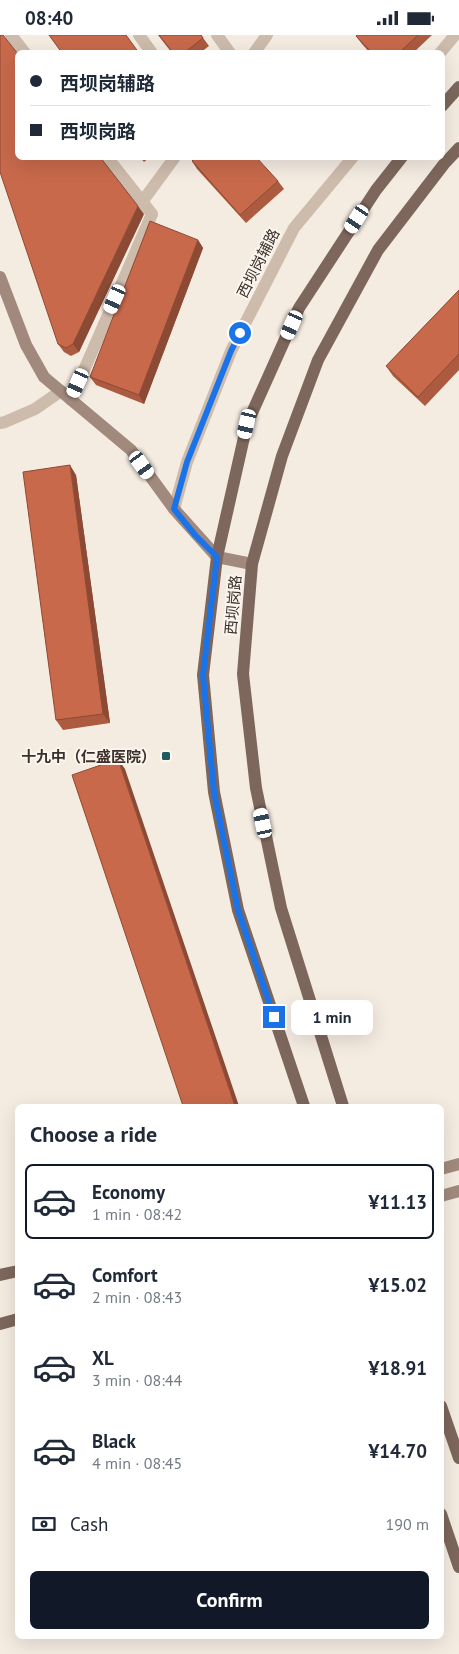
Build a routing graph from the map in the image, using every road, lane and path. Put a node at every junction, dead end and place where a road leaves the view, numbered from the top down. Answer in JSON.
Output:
{"nodes":[{"id":1,"x":11,"y":35,"type":"edge"},
{"id":2,"x":139,"y":35,"type":"edge"},
{"id":3,"x":217,"y":35,"type":"edge"},
{"id":4,"x":267,"y":35,"type":"edge"},
{"id":5,"x":455,"y":35,"type":"edge"},
{"id":6,"x":23,"y":50,"type":"edge"},
{"id":7,"x":150,"y":50,"type":"edge"},
{"id":8,"x":228,"y":50,"type":"edge"},
{"id":9,"x":256,"y":50,"type":"edge"},
{"id":10,"x":442,"y":50,"type":"edge"},
{"id":11,"x":459,"y":87,"type":"edge"},
{"id":12,"x":445,"y":103,"type":"edge"},
{"id":13,"x":459,"y":149,"type":"edge"},
{"id":14,"x":109,"y":160,"type":"edge"},
{"id":15,"x":173,"y":160,"type":"edge"},
{"id":16,"x":351,"y":160,"type":"edge"},
{"id":17,"x":400,"y":160,"type":"edge"},
{"id":18,"x":142,"y":201,"type":"junction"},
{"id":19,"x":0,"y":277,"type":"edge"},
{"id":20,"x":66,"y":395,"type":"junction"},
{"id":21,"x":0,"y":423,"type":"edge"},
{"id":22,"x":174,"y":509,"type":"junction"},
{"id":23,"x":217,"y":557,"type":"junction"},
{"id":24,"x":252,"y":564,"type":"junction"},
{"id":25,"x":303,"y":1104,"type":"edge"},
{"id":26,"x":342,"y":1104,"type":"edge"},
{"id":27,"x":459,"y":1164,"type":"edge"},
{"id":28,"x":444,"y":1168,"type":"edge"},
{"id":29,"x":459,"y":1191,"type":"edge"},
{"id":30,"x":444,"y":1195,"type":"edge"},
{"id":31,"x":15,"y":1272,"type":"edge"},
{"id":32,"x":0,"y":1275,"type":"edge"},
{"id":33,"x":15,"y":1320,"type":"edge"},
{"id":34,"x":0,"y":1324,"type":"edge"},
{"id":35,"x":444,"y":1415,"type":"edge"},
{"id":36,"x":459,"y":1458,"type":"edge"},
{"id":37,"x":444,"y":1523,"type":"edge"},
{"id":38,"x":459,"y":1567,"type":"edge"}],
"edges":[{"from":1,"to":6,"type":"street"},
{"from":2,"to":7,"type":"street"},
{"from":3,"to":8,"type":"street"},
{"from":4,"to":9,"type":"street"},
{"from":5,"to":10,"type":"street"},
{"from":11,"to":12,"type":"main road"},
{"from":13,"to":24,"type":"main road","name":"西坝岗路"},
{"from":14,"to":18,"type":"street"},
{"from":15,"to":18,"type":"street"},
{"from":16,"to":22,"type":"street","name":"西坝岗辅路"},
{"from":17,"to":23,"type":"main road","name":"西坝岗路"},
{"from":18,"to":20,"type":"street"},
{"from":19,"to":20,"type":"street"},
{"from":20,"to":21,"type":"street"},
{"from":20,"to":22,"type":"street"},
{"from":22,"to":23,"type":"street"},
{"from":23,"to":24,"type":"street"},
{"from":23,"to":25,"type":"main road","name":"西坝岗路"},
{"from":24,"to":26,"type":"main road","name":"西坝岗路"},
{"from":27,"to":28,"type":"street"},
{"from":29,"to":30,"type":"street"},
{"from":31,"to":32,"type":"main road"},
{"from":33,"to":34,"type":"main road"},
{"from":35,"to":36,"type":"main road"},
{"from":37,"to":38,"type":"main road"}]}
